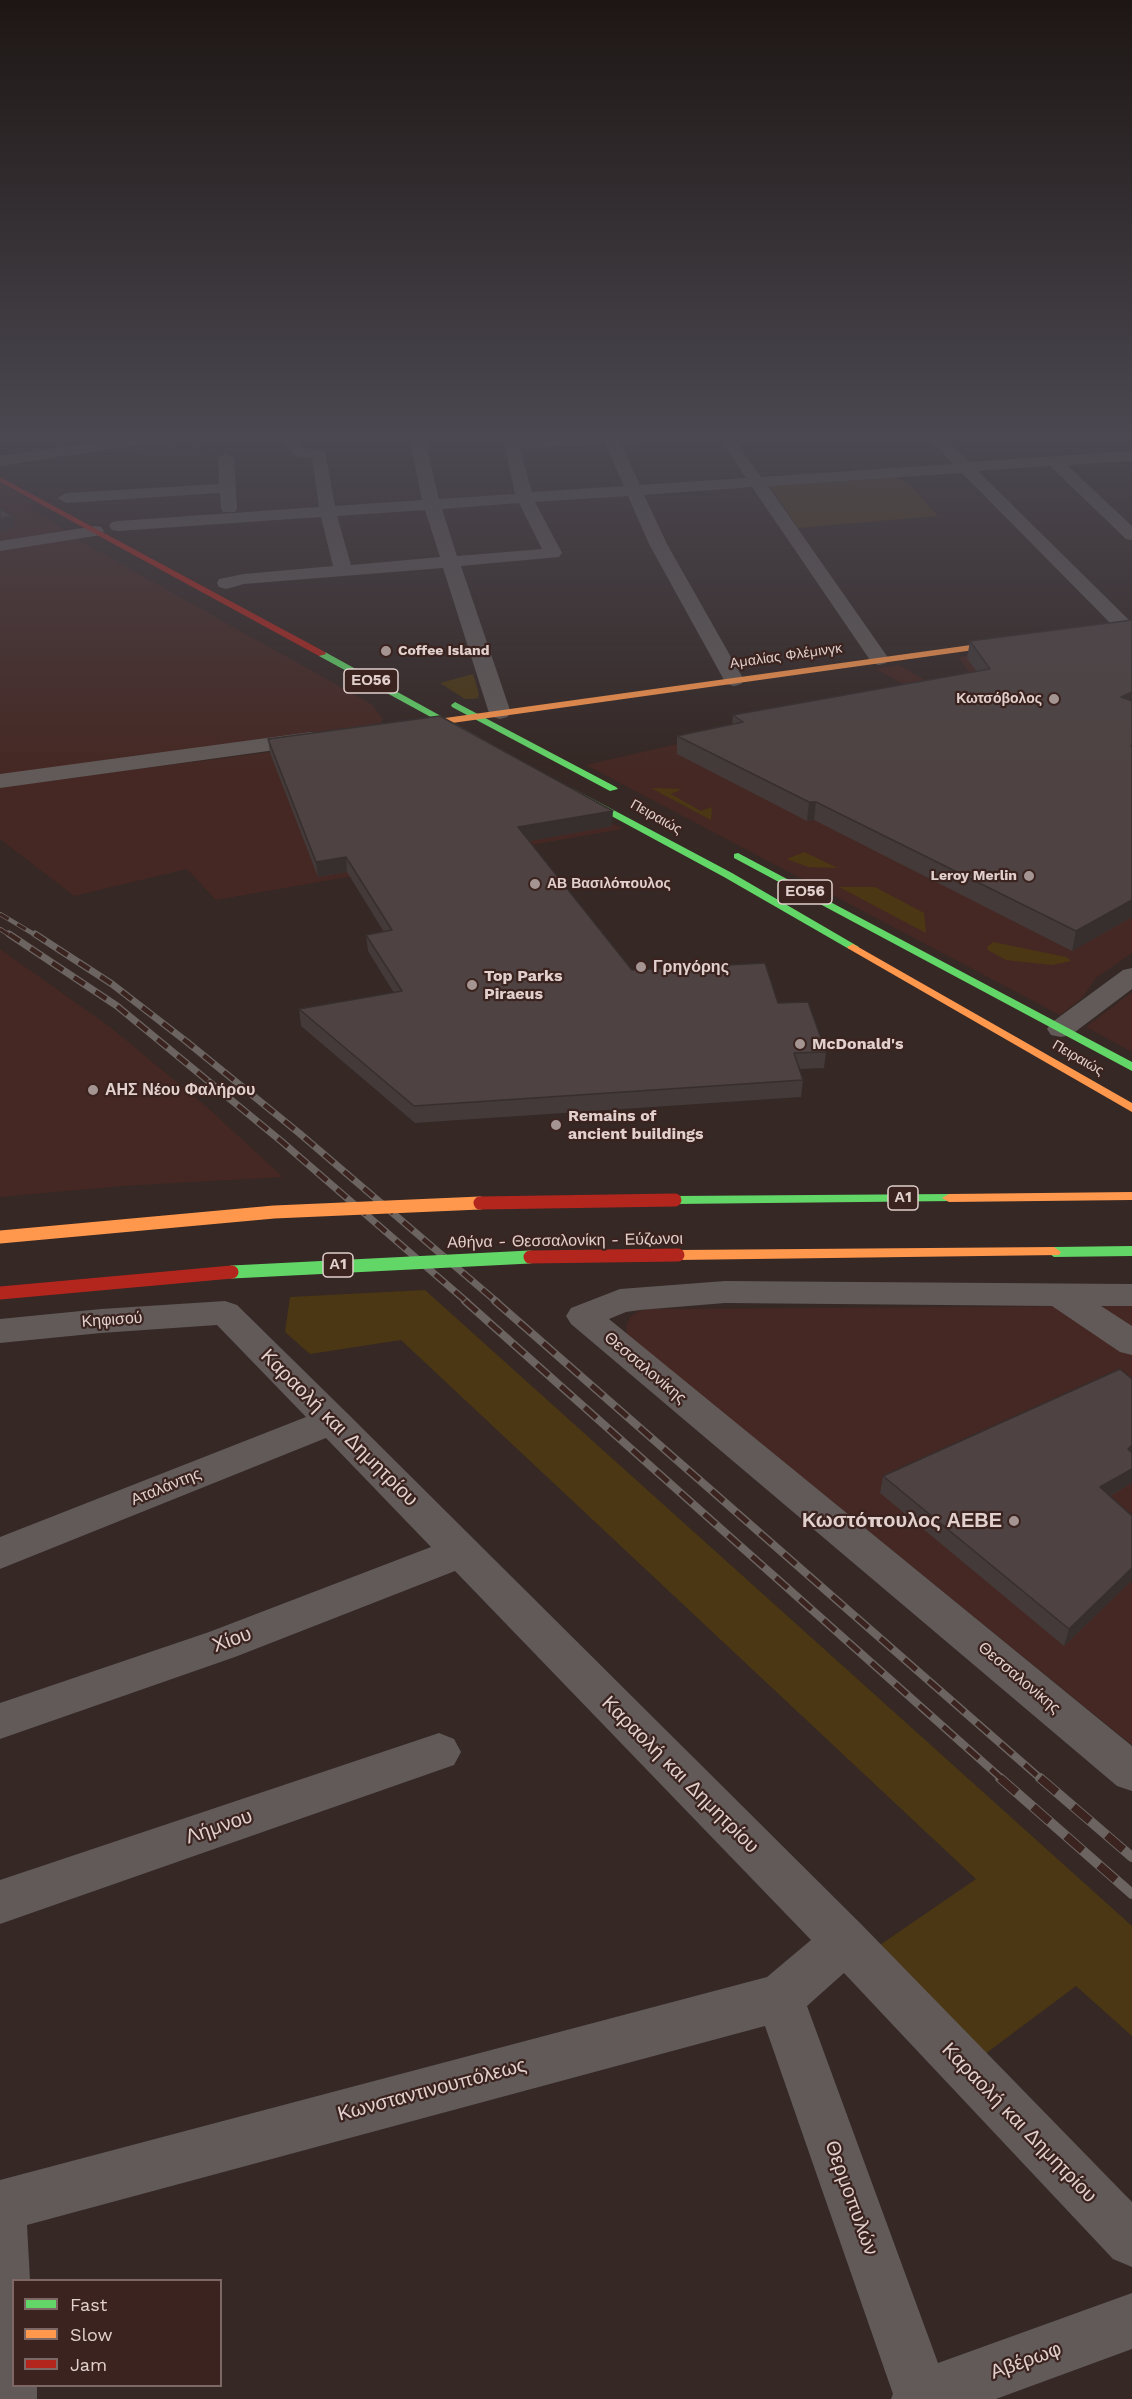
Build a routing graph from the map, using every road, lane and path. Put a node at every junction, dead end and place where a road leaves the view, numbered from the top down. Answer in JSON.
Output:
{"nodes":[{"id":1,"x":147,"y":549,"type":"edge"},
{"id":2,"x":338,"y":549,"type":"edge"},
{"id":3,"x":446,"y":549,"type":"edge"},
{"id":4,"x":551,"y":549,"type":"edge"},
{"id":5,"x":661,"y":549,"type":"edge"},
{"id":6,"x":803,"y":549,"type":"edge"},
{"id":7,"x":1049,"y":549,"type":"edge"},
{"id":8,"x":450,"y":562,"type":"junction"},
{"id":9,"x":343,"y":570,"type":"junction"},
{"id":10,"x":220,"y":580,"type":"joint"},
{"id":11,"x":246,"y":594,"type":"dead end"},
{"id":12,"x":1130,"y":628,"type":"edge"},
{"id":13,"x":1105,"y":631,"type":"edge"},
{"id":14,"x":1026,"y":640,"type":"edge"},
{"id":15,"x":879,"y":659,"type":"junction"},
{"id":16,"x":734,"y":680,"type":"junction"},
{"id":17,"x":441,"y":698,"type":"dead end"},
{"id":18,"x":500,"y":713,"type":"junction"},
{"id":19,"x":477,"y":717,"type":"junction"},
{"id":20,"x":445,"y":721,"type":"junction"},
{"id":21,"x":413,"y":726,"type":"edge"},
{"id":22,"x":333,"y":736,"type":"edge"},
{"id":23,"x":484,"y":742,"type":"edge"},
{"id":24,"x":0,"y":781,"type":"edge"},
{"id":25,"x":564,"y":786,"type":"edge"},
{"id":26,"x":624,"y":795,"type":"dead end"},
{"id":27,"x":725,"y":849,"type":"dead end"},
{"id":28,"x":1132,"y":976,"type":"edge"},
{"id":29,"x":1061,"y":1029,"type":"junction"},
{"id":30,"x":1132,"y":1067,"type":"edge"},
{"id":31,"x":1132,"y":1108,"type":"edge"},
{"id":32,"x":1132,"y":1196,"type":"edge"},
{"id":33,"x":0,"y":1237,"type":"edge"},
{"id":34,"x":1132,"y":1251,"type":"edge"},
{"id":35,"x":0,"y":1293,"type":"edge"},
{"id":36,"x":1058,"y":1294,"type":"junction"},
{"id":37,"x":1132,"y":1295,"type":"edge"},
{"id":38,"x":225,"y":1313,"type":"joint"},
{"id":39,"x":0,"y":1330,"type":"edge"},
{"id":40,"x":1132,"y":1342,"type":"edge"},
{"id":41,"x":333,"y":1421,"type":"junction"},
{"id":42,"x":461,"y":1552,"type":"junction"},
{"id":43,"x":0,"y":1553,"type":"edge"},
{"id":44,"x":0,"y":1720,"type":"edge"},
{"id":45,"x":439,"y":1752,"type":"dead end"},
{"id":46,"x":1132,"y":1773,"type":"edge"},
{"id":47,"x":0,"y":1902,"type":"edge"},
{"id":48,"x":845,"y":1941,"type":"junction"},
{"id":49,"x":780,"y":1998,"type":"junction"},
{"id":50,"x":0,"y":2205,"type":"edge"},
{"id":51,"x":0,"y":2215,"type":"edge"},
{"id":52,"x":1132,"y":2240,"type":"edge"},
{"id":53,"x":1132,"y":2321,"type":"edge"},
{"id":54,"x":9,"y":2399,"type":"edge"},
{"id":55,"x":922,"y":2399,"type":"edge"}],
"edges":[{"from":1,"to":20,"type":"main road","number":"ΕΟ56"},
{"from":2,"to":9,"type":"street"},
{"from":3,"to":8,"type":"street"},
{"from":4,"to":8,"type":"street"},
{"from":5,"to":16,"type":"street"},
{"from":6,"to":15,"type":"street"},
{"from":7,"to":12,"type":"street"},
{"from":8,"to":9,"type":"street"},
{"from":8,"to":18,"type":"street"},
{"from":9,"to":10,"type":"street"},
{"from":10,"to":11,"type":"main road"},
{"from":12,"to":13,"type":"main road"},
{"from":14,"to":15,"type":"main road","name":"Αμαλίας Φλέμινγκ"},
{"from":15,"to":16,"type":"main road","name":"Αμαλίας Φλέμινγκ"},
{"from":16,"to":18,"type":"main road","name":"Αμαλίας Φλέμινγκ"},
{"from":17,"to":19,"type":"main road","name":"Πειραιώς"},
{"from":18,"to":19,"type":"main road","name":"Αμαλίας Φλέμινγκ"},
{"from":19,"to":20,"type":"main road","name":"Αμαλίας Φλέμινγκ"},
{"from":19,"to":26,"type":"main road","name":"Πειραιώς"},
{"from":20,"to":21,"type":"street"},
{"from":20,"to":23,"type":"main road","number":"ΕΟ56"},
{"from":22,"to":24,"type":"street"},
{"from":25,"to":31,"type":"main road","name":"Πειραιώς","number":"ΕΟ56"},
{"from":27,"to":29,"type":"main road","name":"Πειραιώς","number":"ΕΟ56"},
{"from":28,"to":29,"type":"street"},
{"from":29,"to":30,"type":"main road","name":"Πειραιώς","number":"ΕΟ56"},
{"from":32,"to":33,"type":"main road","number":"Α1","bridge":true},
{"from":34,"to":35,"type":"main road","name":"Αθήνα - Θεσσαλονίκη - Εύζωνοι","number":"Α1","bridge":true},
{"from":36,"to":37,"type":"street","name":"Θεσσαλονίκης"},
{"from":36,"to":40,"type":"street"},
{"from":36,"to":46,"type":"street","name":"Θεσσαλονίκης"},
{"from":38,"to":39,"type":"street","name":"Κηφισού"},
{"from":38,"to":41,"type":"street","name":"Καραολή και Δημητρίου"},
{"from":41,"to":42,"type":"street","name":"Καραολή και Δημητρίου"},
{"from":41,"to":43,"type":"street","name":"Αταλάντης"},
{"from":42,"to":44,"type":"street","name":"Χίου"},
{"from":42,"to":48,"type":"street","name":"Καραολή και Δημητρίου"},
{"from":45,"to":47,"type":"street","name":"Λήμνου"},
{"from":48,"to":49,"type":"street","name":"Κωνσταντινουπόλεως"},
{"from":48,"to":52,"type":"street","name":"Καραολή και Δημητρίου"},
{"from":49,"to":50,"type":"street","name":"Κωνσταντινουπόλεως"},
{"from":49,"to":55,"type":"street","name":"Θερμοπυλών"},
{"from":51,"to":54,"type":"street"},
{"from":53,"to":55,"type":"street","name":"Αβέρωφ"}]}
